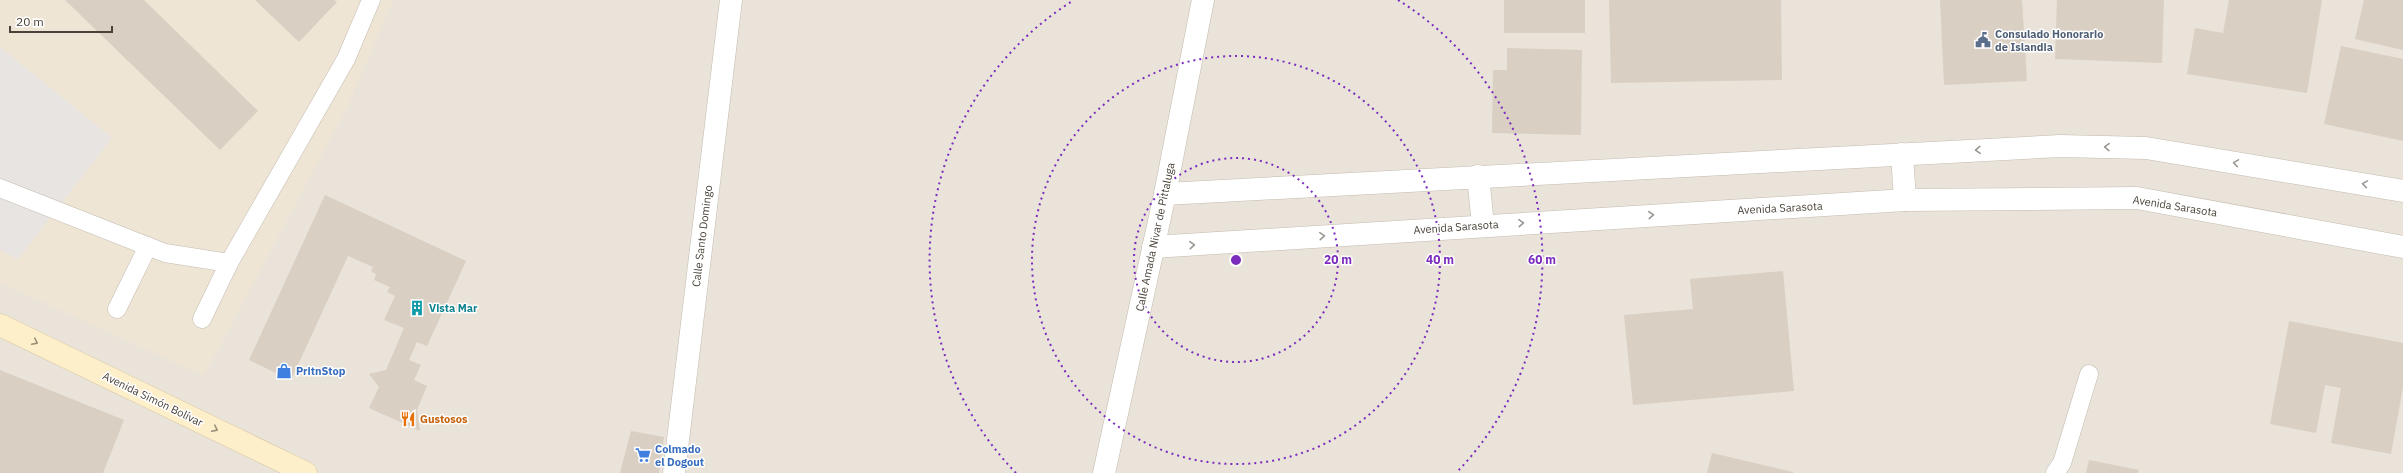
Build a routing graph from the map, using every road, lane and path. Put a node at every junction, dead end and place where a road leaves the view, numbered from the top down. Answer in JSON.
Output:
{"nodes":[{"id":1,"x":371,"y":0,"type":"edge"},
{"id":2,"x":731,"y":0,"type":"edge"},
{"id":3,"x":1202,"y":0,"type":"edge"},
{"id":4,"x":1902,"y":154,"type":"junction"},
{"id":5,"x":1478,"y":176,"type":"junction"},
{"id":6,"x":0,"y":188,"type":"edge"},
{"id":7,"x":2403,"y":191,"type":"edge"},
{"id":8,"x":1165,"y":194,"type":"junction"},
{"id":9,"x":1905,"y":200,"type":"junction"},
{"id":10,"x":1483,"y":225,"type":"junction"},
{"id":11,"x":148,"y":246,"type":"junction"},
{"id":12,"x":1153,"y":247,"type":"junction"},
{"id":13,"x":2403,"y":247,"type":"edge"},
{"id":14,"x":229,"y":263,"type":"junction"},
{"id":15,"x":117,"y":309,"type":"dead end"},
{"id":16,"x":202,"y":319,"type":"dead end"},
{"id":17,"x":0,"y":325,"type":"edge"},
{"id":18,"x":2089,"y":374,"type":"dead end"},
{"id":19,"x":298,"y":471,"type":"edge"},
{"id":20,"x":674,"y":473,"type":"edge"},
{"id":21,"x":1104,"y":473,"type":"edge"},
{"id":22,"x":2055,"y":473,"type":"edge"}],
"edges":[{"from":1,"to":14,"type":"lane"},
{"from":2,"to":20,"type":"street","name":"Calle Santo Domingo"},
{"from":3,"to":8,"type":"street","name":"Calle Amada Nivar de Pittaluga"},
{"from":4,"to":5,"type":"street"},
{"from":7,"to":4,"type":"street","one_way":true},
{"from":4,"to":9,"type":"street"},
{"from":5,"to":8,"type":"street"},
{"from":5,"to":10,"type":"street"},
{"from":6,"to":11,"type":"lane"},
{"from":8,"to":12,"type":"street","name":"Calle Amada Nivar de Pittaluga"},
{"from":10,"to":9,"type":"street","name":"Avenida Sarasota","one_way":true},
{"from":9,"to":13,"type":"street","name":"Avenida Sarasota"},
{"from":12,"to":10,"type":"street","name":"Avenida Sarasota","one_way":true},
{"from":11,"to":14,"type":"lane"},
{"from":11,"to":15,"type":"lane"},
{"from":12,"to":21,"type":"street","name":"Calle Amada Nivar de Pittaluga"},
{"from":14,"to":16,"type":"lane"},
{"from":17,"to":19,"type":"main road","name":"Avenida Simón Bolívar","one_way":true},
{"from":18,"to":22,"type":"lane"}]}
